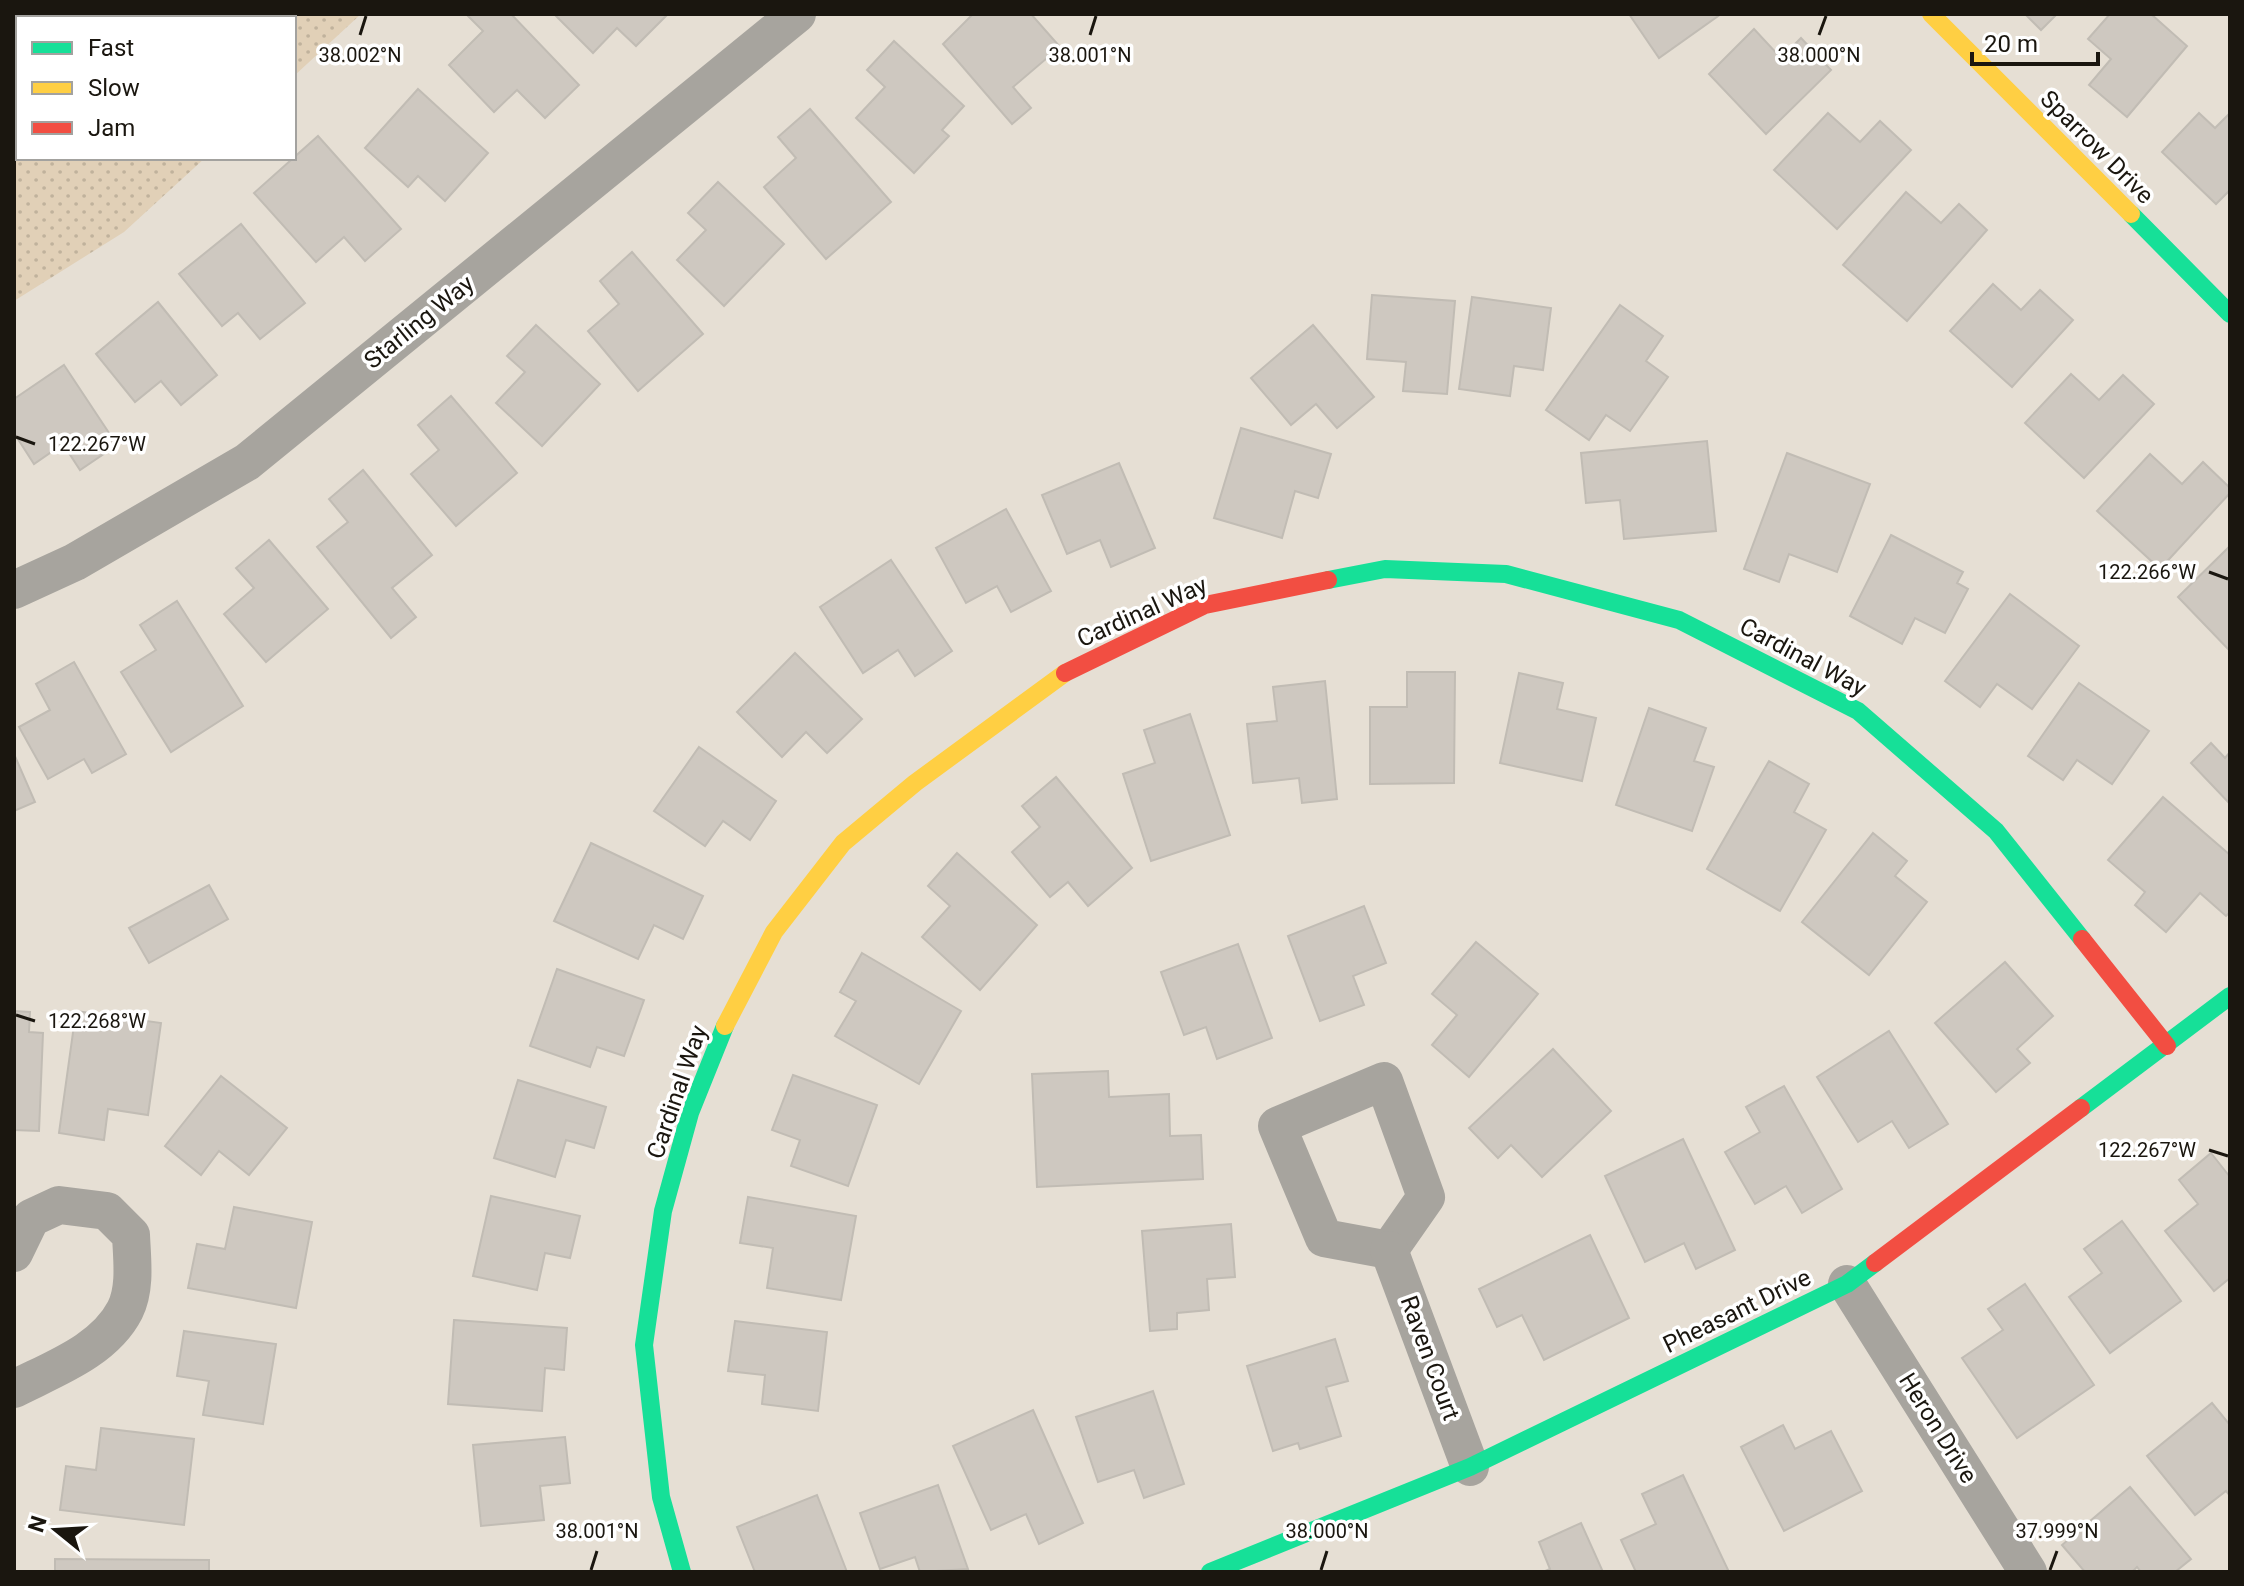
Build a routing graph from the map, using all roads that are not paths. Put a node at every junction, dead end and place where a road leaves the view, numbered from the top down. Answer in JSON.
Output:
{"nodes":[{"id":1,"x":797,"y":14,"type":"edge"},
{"id":2,"x":1931,"y":14,"type":"edge"},
{"id":3,"x":2230,"y":314,"type":"edge"},
{"id":4,"x":14,"y":590,"type":"edge"},
{"id":5,"x":2230,"y":996,"type":"edge"},
{"id":6,"x":2167,"y":1046,"type":"junction"},
{"id":7,"x":1389,"y":1250,"type":"junction"},
{"id":8,"x":14,"y":1253,"type":"edge"},
{"id":9,"x":1847,"y":1284,"type":"junction"},
{"id":10,"x":14,"y":1389,"type":"edge"},
{"id":11,"x":1470,"y":1467,"type":"junction"},
{"id":12,"x":682,"y":1572,"type":"edge"},
{"id":13,"x":1210,"y":1572,"type":"edge"},
{"id":14,"x":2028,"y":1572,"type":"edge"}],
"edges":[{"from":1,"to":4,"type":"street","name":"Starling Way"},
{"from":2,"to":3,"type":"street","name":"Sparrow Drive"},
{"from":5,"to":6,"type":"street","name":"Pheasant Drive"},
{"from":6,"to":9,"type":"street","name":"Pheasant Drive"},
{"from":6,"to":12,"type":"street","name":"Cardinal Way"},
{"from":7,"to":7,"type":"street"},
{"from":7,"to":11,"type":"street","name":"Raven Court"},
{"from":8,"to":10,"type":"street"},
{"from":9,"to":11,"type":"street","name":"Pheasant Drive"},
{"from":9,"to":14,"type":"street","name":"Heron Drive"},
{"from":11,"to":13,"type":"street","name":"Pheasant Drive"}]}
